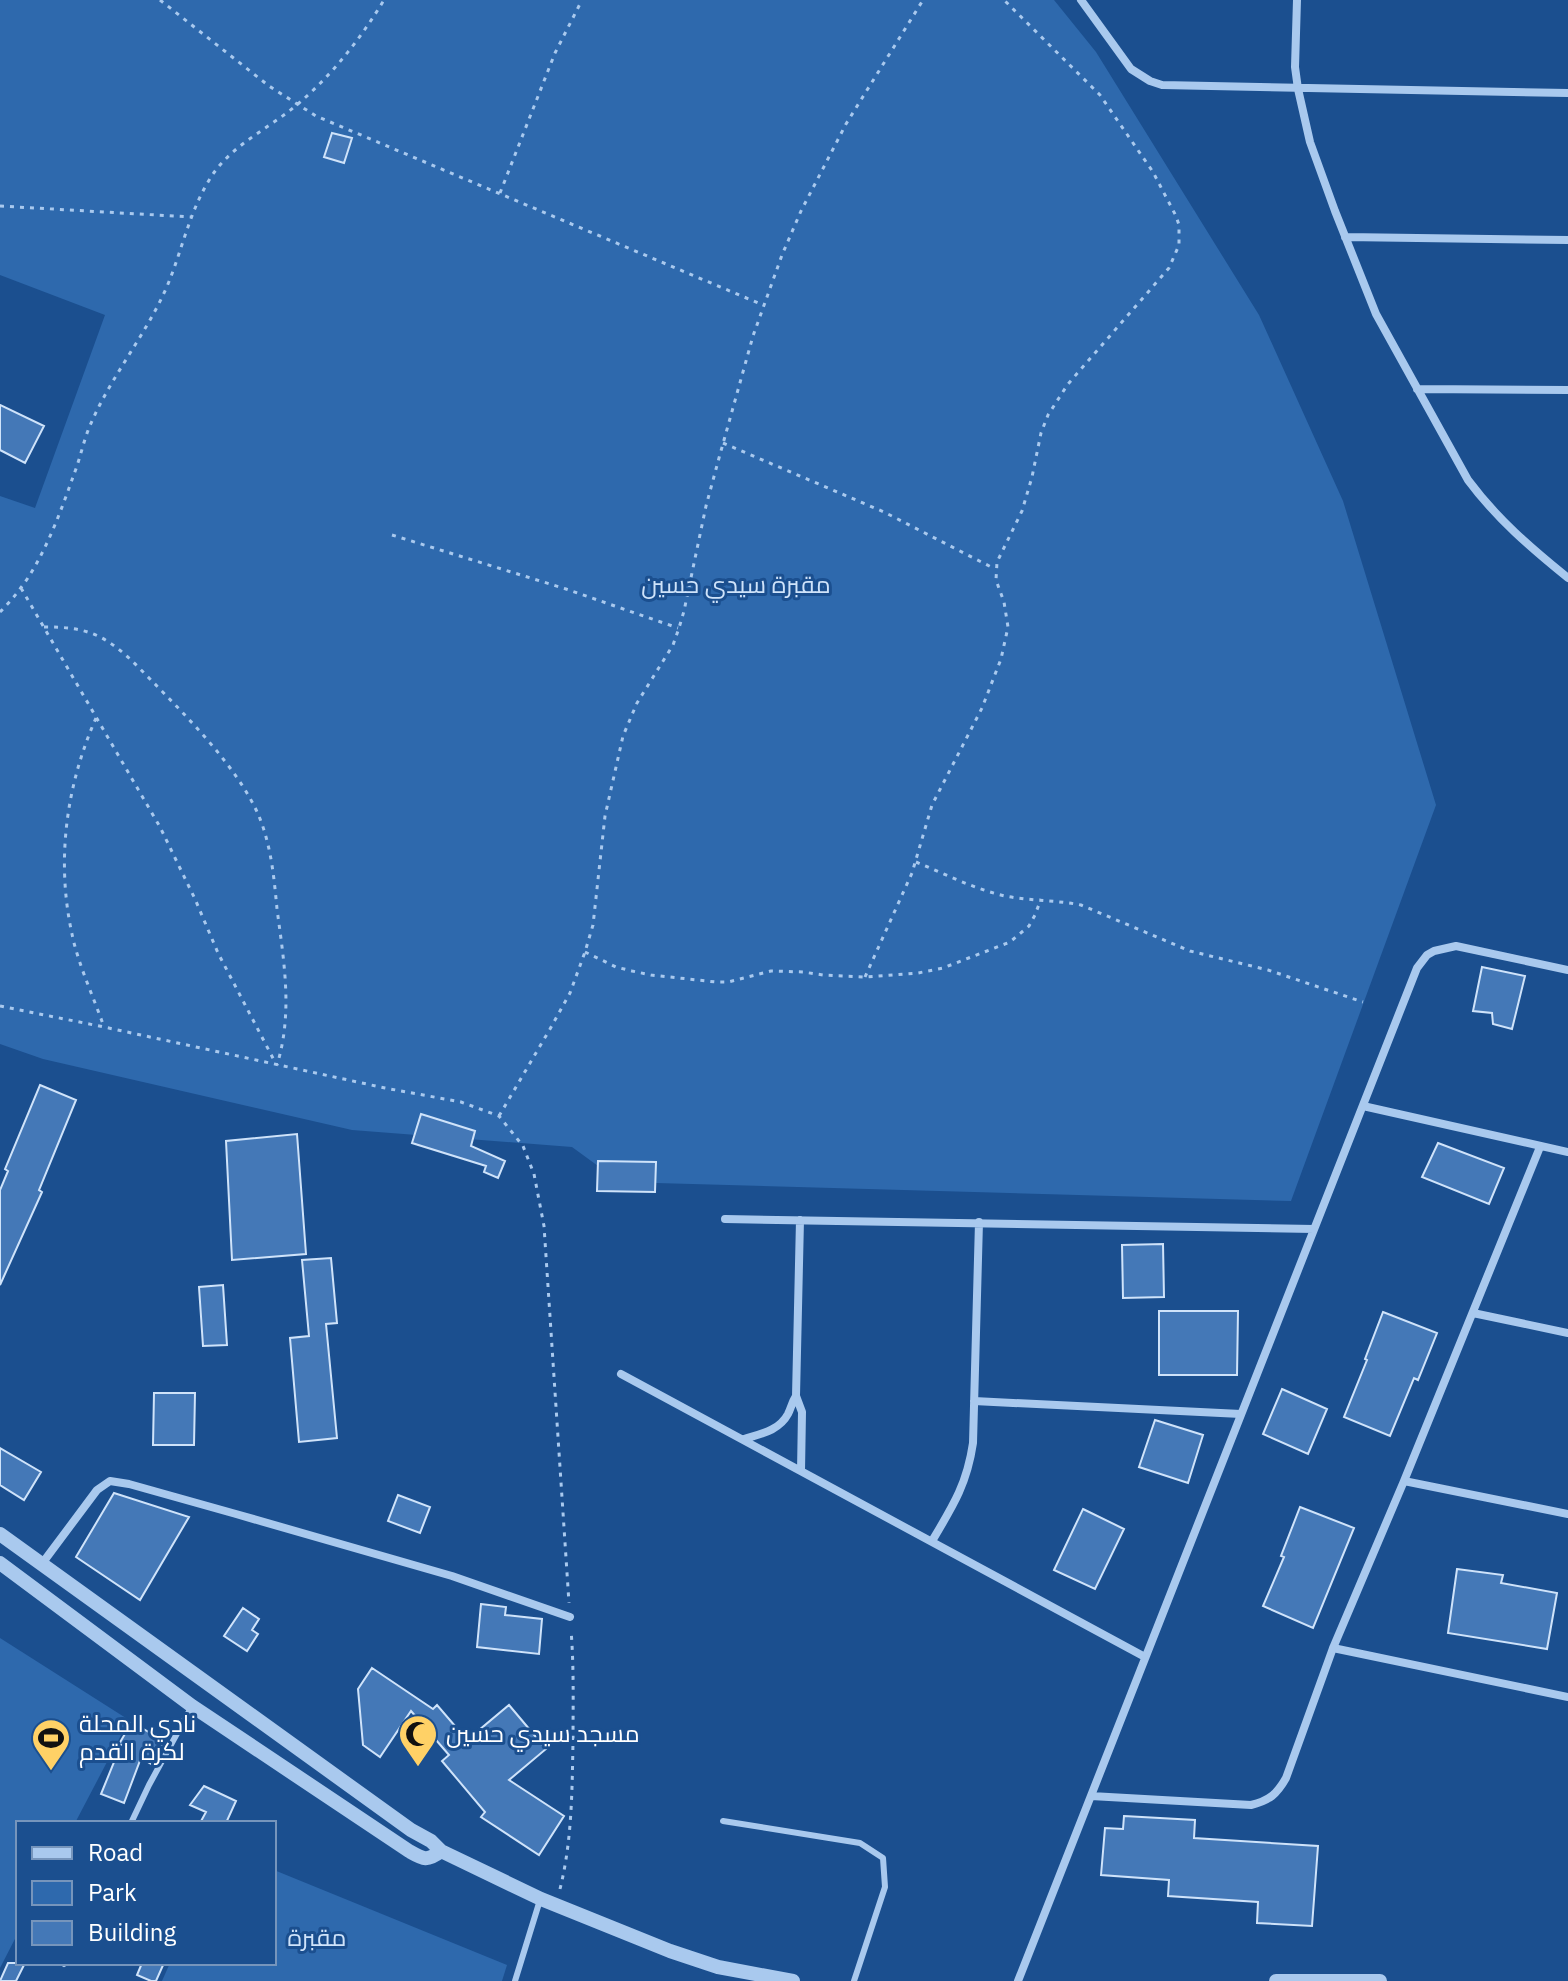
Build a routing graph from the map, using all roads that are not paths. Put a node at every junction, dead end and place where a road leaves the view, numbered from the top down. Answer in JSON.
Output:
{"nodes":[{"id":1,"x":1081,"y":0,"type":"edge"},
{"id":2,"x":1297,"y":0,"type":"edge"},
{"id":3,"x":1298,"y":89,"type":"junction"},
{"id":4,"x":1568,"y":93,"type":"edge"},
{"id":5,"x":1345,"y":237,"type":"junction"},
{"id":6,"x":1568,"y":240,"type":"edge"},
{"id":7,"x":1417,"y":389,"type":"junction"},
{"id":8,"x":1568,"y":390,"type":"edge"},
{"id":9,"x":1568,"y":578,"type":"edge"},
{"id":10,"x":1568,"y":970,"type":"edge"},
{"id":11,"x":1363,"y":1106,"type":"junction"},
{"id":12,"x":1540,"y":1147,"type":"junction"},
{"id":13,"x":1568,"y":1152,"type":"edge"},
{"id":14,"x":725,"y":1219,"type":"dead end"},
{"id":15,"x":800,"y":1220,"type":"junction"},
{"id":16,"x":979,"y":1222,"type":"junction"},
{"id":17,"x":1314,"y":1229,"type":"junction"},
{"id":18,"x":1473,"y":1313,"type":"junction"},
{"id":19,"x":1568,"y":1333,"type":"edge"},
{"id":20,"x":621,"y":1374,"type":"dead end"},
{"id":21,"x":796,"y":1396,"type":"junction"},
{"id":22,"x":974,"y":1401,"type":"junction"},
{"id":23,"x":1241,"y":1414,"type":"junction"},
{"id":24,"x":744,"y":1439,"type":"junction"},
{"id":25,"x":801,"y":1471,"type":"junction"},
{"id":26,"x":1404,"y":1481,"type":"junction"},
{"id":27,"x":1568,"y":1514,"type":"edge"},
{"id":28,"x":0,"y":1534,"type":"edge"},
{"id":29,"x":932,"y":1541,"type":"junction"},
{"id":30,"x":0,"y":1563,"type":"edge"},
{"id":31,"x":41,"y":1565,"type":"junction"},
{"id":32,"x":570,"y":1617,"type":"road end"},
{"id":33,"x":1333,"y":1648,"type":"junction"},
{"id":34,"x":1145,"y":1657,"type":"junction"},
{"id":35,"x":1568,"y":1697,"type":"edge"},
{"id":36,"x":192,"y":1706,"type":"junction"},
{"id":37,"x":1091,"y":1796,"type":"junction"},
{"id":38,"x":132,"y":1821,"type":"edge"},
{"id":39,"x":723,"y":1821,"type":"dead end"},
{"id":40,"x":441,"y":1851,"type":"junction"},
{"id":41,"x":541,"y":1899,"type":"junction"},
{"id":42,"x":515,"y":1981,"type":"edge"},
{"id":43,"x":793,"y":1981,"type":"edge"},
{"id":44,"x":854,"y":1981,"type":"edge"},
{"id":45,"x":1018,"y":1981,"type":"edge"},
{"id":46,"x":1276,"y":1981,"type":"edge"},
{"id":47,"x":1380,"y":1981,"type":"edge"}],
"edges":[{"from":1,"to":3,"type":"street"},
{"from":2,"to":3,"type":"street"},
{"from":3,"to":4,"type":"street"},
{"from":3,"to":5,"type":"street"},
{"from":5,"to":6,"type":"street"},
{"from":5,"to":7,"type":"street"},
{"from":7,"to":8,"type":"street"},
{"from":7,"to":9,"type":"street"},
{"from":10,"to":11,"type":"street"},
{"from":11,"to":12,"type":"street"},
{"from":11,"to":17,"type":"street"},
{"from":12,"to":13,"type":"street"},
{"from":12,"to":18,"type":"street"},
{"from":14,"to":15,"type":"street"},
{"from":15,"to":16,"type":"street"},
{"from":15,"to":21,"type":"street"},
{"from":16,"to":17,"type":"street"},
{"from":16,"to":22,"type":"street"},
{"from":17,"to":23,"type":"street"},
{"from":18,"to":19,"type":"street"},
{"from":18,"to":26,"type":"street"},
{"from":20,"to":24,"type":"street"},
{"from":21,"to":24,"type":"street"},
{"from":21,"to":25,"type":"street"},
{"from":22,"to":23,"type":"street"},
{"from":22,"to":29,"type":"street"},
{"from":23,"to":34,"type":"street"},
{"from":24,"to":25,"type":"street"},
{"from":25,"to":29,"type":"street"},
{"from":26,"to":27,"type":"street"},
{"from":26,"to":33,"type":"street"},
{"from":28,"to":31,"type":"street"},
{"from":29,"to":34,"type":"street"},
{"from":30,"to":36,"type":"street"},
{"from":31,"to":32,"type":"street"},
{"from":31,"to":40,"type":"street"},
{"from":33,"to":35,"type":"street"},
{"from":33,"to":37,"type":"street"},
{"from":34,"to":37,"type":"street"},
{"from":36,"to":38,"type":"lane"},
{"from":36,"to":40,"type":"street"},
{"from":37,"to":45,"type":"street"},
{"from":39,"to":44,"type":"lane"},
{"from":40,"to":41,"type":"street"},
{"from":41,"to":42,"type":"lane"},
{"from":41,"to":43,"type":"street"},
{"from":46,"to":47,"type":"street"}]}
